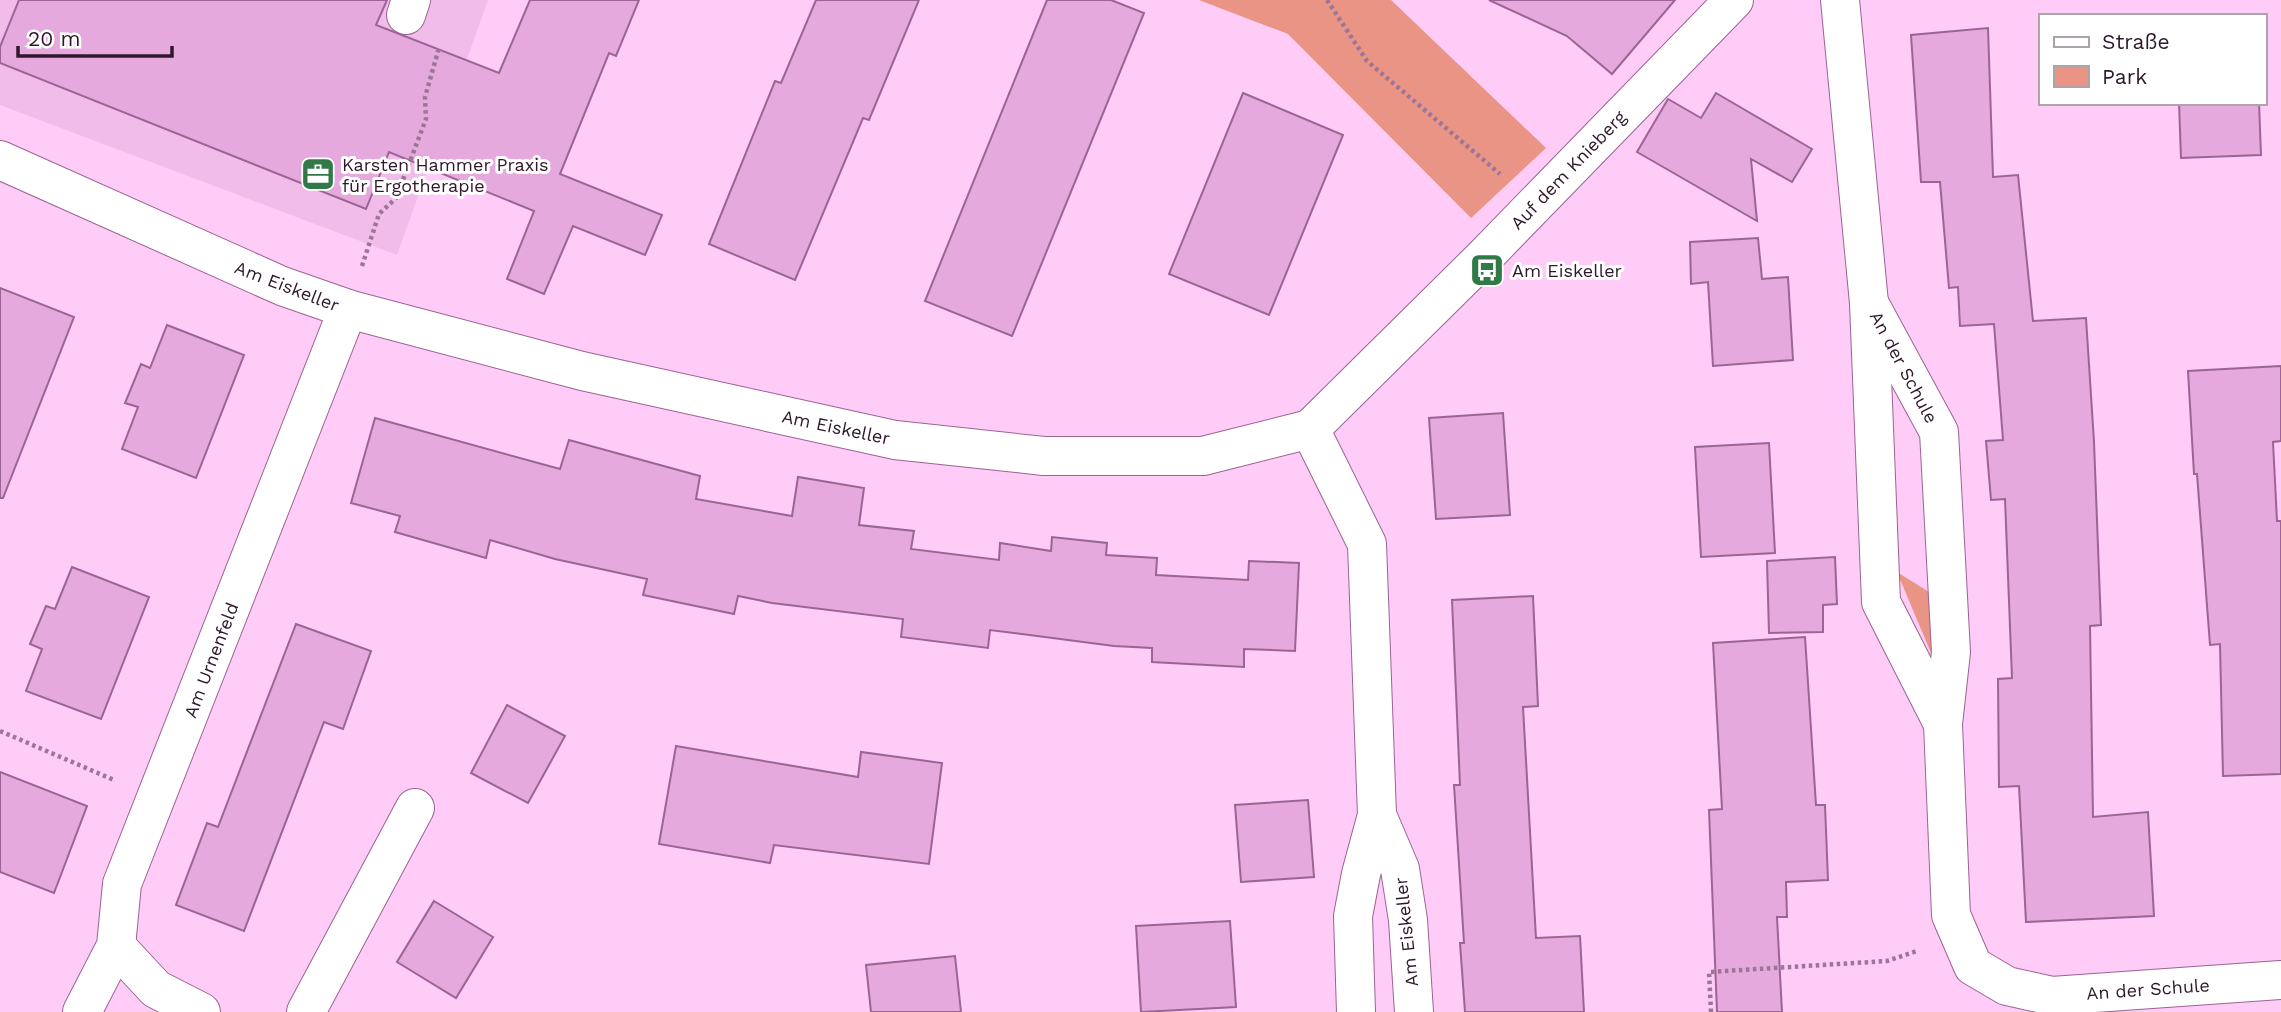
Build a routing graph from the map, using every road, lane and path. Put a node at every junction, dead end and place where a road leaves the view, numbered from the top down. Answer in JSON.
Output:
{"nodes":[{"id":1,"x":1327,"y":0,"type":"edge"},
{"id":2,"x":1734,"y":0,"type":"edge"},
{"id":3,"x":1840,"y":0,"type":"edge"},
{"id":4,"x":409,"y":8,"type":"edge"},
{"id":5,"x":0,"y":160,"type":"edge"},
{"id":6,"x":1537,"y":202,"type":"junction"},
{"id":7,"x":1870,"y":303,"type":"junction"},
{"id":8,"x":348,"y":309,"type":"junction"},
{"id":9,"x":1310,"y":429,"type":"junction"},
{"id":10,"x":1943,"y":724,"type":"junction"},
{"id":11,"x":0,"y":731,"type":"edge"},
{"id":12,"x":156,"y":799,"type":"junction"},
{"id":13,"x":415,"y":808,"type":"dead end"},
{"id":14,"x":1377,"y":816,"type":"junction"},
{"id":15,"x":1961,"y":936,"type":"junction"},
{"id":16,"x":116,"y":946,"type":"junction"},
{"id":17,"x":2281,"y":980,"type":"edge"},
{"id":18,"x":82,"y":1012,"type":"edge"},
{"id":19,"x":201,"y":1012,"type":"edge"},
{"id":20,"x":306,"y":1012,"type":"edge"},
{"id":21,"x":1356,"y":1012,"type":"edge"},
{"id":22,"x":1414,"y":1012,"type":"edge"},
{"id":23,"x":1711,"y":1012,"type":"edge"}],
"edges":[{"from":1,"to":6,"type":"path"},
{"from":2,"to":6,"type":"street","name":"Auf dem Knieberg"},
{"from":3,"to":7,"type":"street","name":"An der Schule"},
{"from":4,"to":8,"type":"path"},
{"from":5,"to":8,"type":"street","name":"Am Eiskeller"},
{"from":6,"to":9,"type":"street","name":"Auf dem Knieberg"},
{"from":7,"to":10,"type":"street","name":"An der Schule"},
{"from":7,"to":10,"type":"street","name":"An der Schule"},
{"from":8,"to":9,"type":"street","name":"Am Eiskeller"},
{"from":8,"to":12,"type":"street","name":"Am Urnenfeld"},
{"from":9,"to":14,"type":"street","name":"Am Eiskeller"},
{"from":10,"to":15,"type":"street","name":"An der Schule"},
{"from":11,"to":12,"type":"path"},
{"from":12,"to":16,"type":"street","name":"Am Urnenfeld"},
{"from":13,"to":20,"type":"street"},
{"from":14,"to":21,"type":"street","name":"Am Eiskeller"},
{"from":14,"to":22,"type":"street","name":"Am Eiskeller"},
{"from":15,"to":17,"type":"street","name":"An der Schule"},
{"from":15,"to":23,"type":"path"},
{"from":16,"to":18,"type":"street","name":"Am Urnenfeld"},
{"from":16,"to":19,"type":"street"}]}
